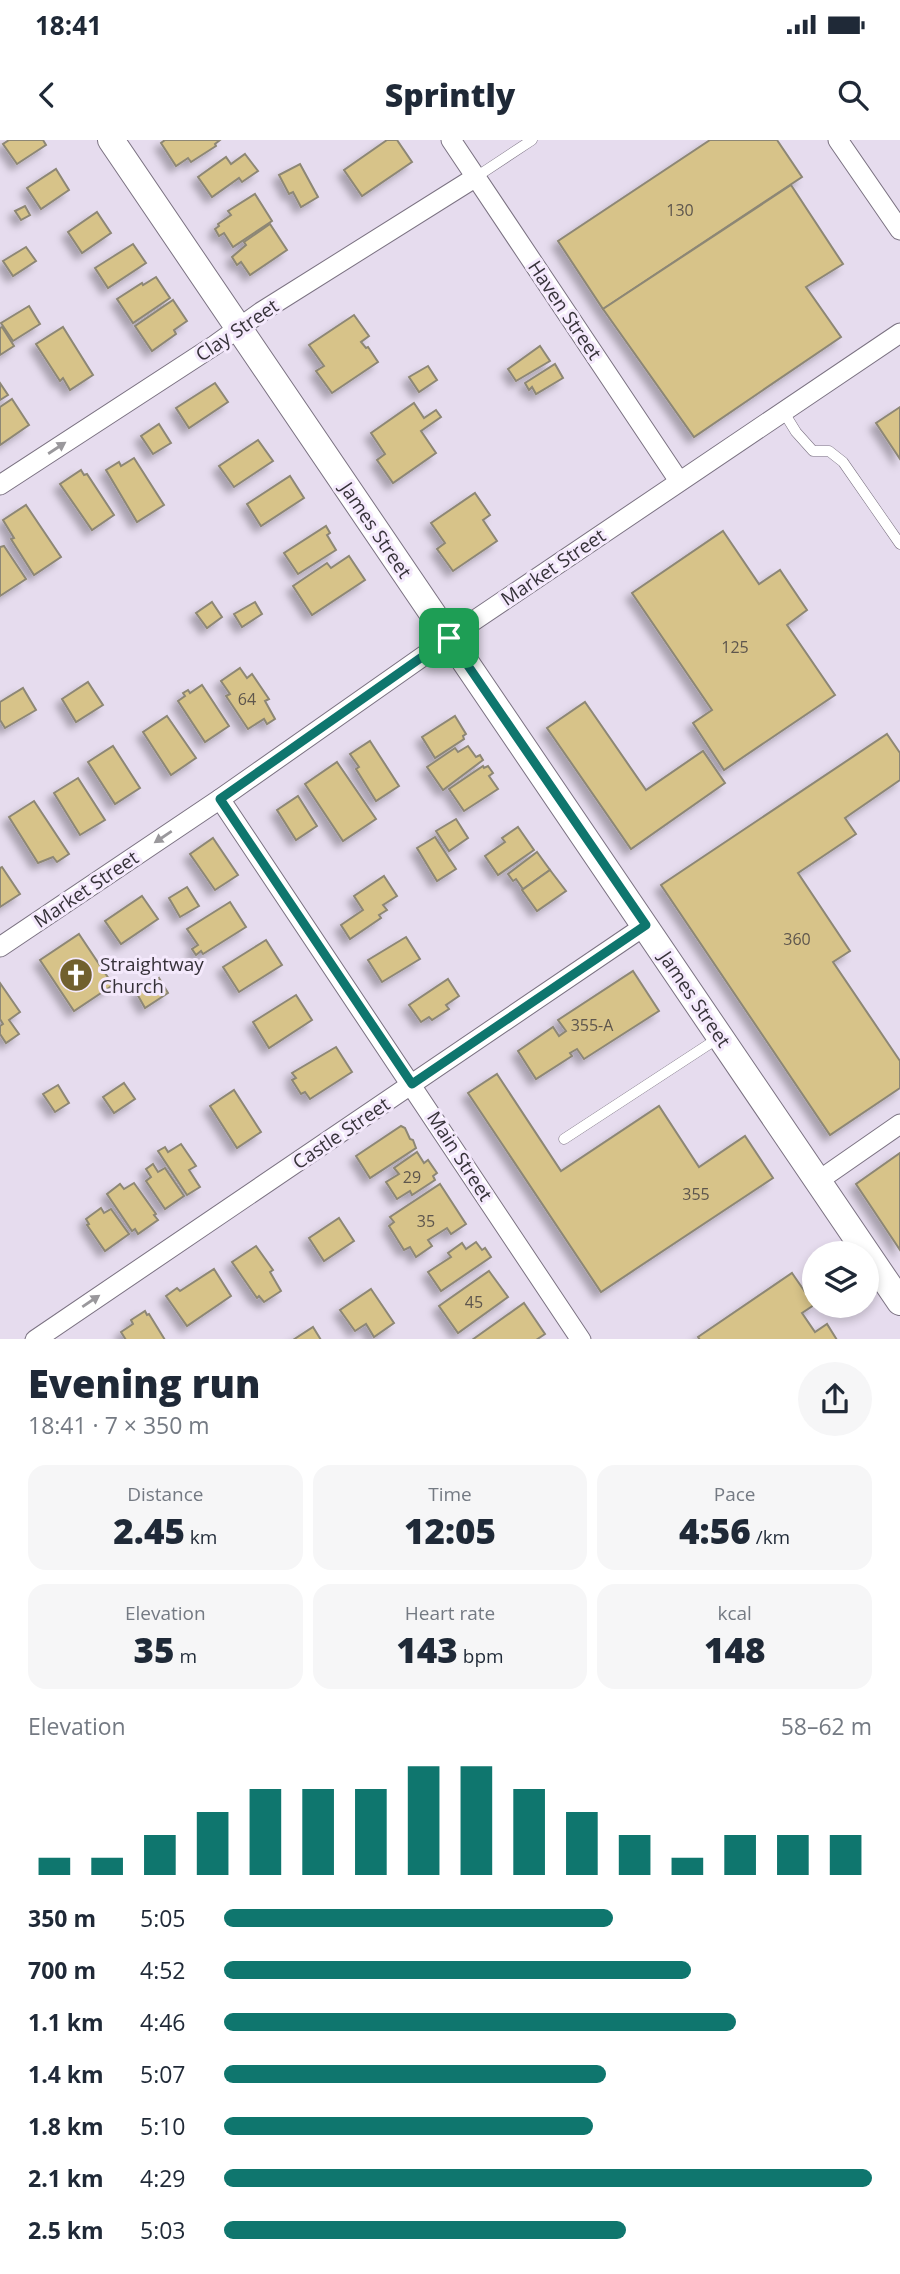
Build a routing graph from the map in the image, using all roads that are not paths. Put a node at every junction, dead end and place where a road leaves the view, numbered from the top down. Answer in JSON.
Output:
{"nodes":[{"id":1,"x":111,"y":140,"type":"edge"},
{"id":2,"x":451,"y":140,"type":"edge"},
{"id":3,"x":532,"y":140,"type":"edge"},
{"id":4,"x":838,"y":140,"type":"edge"},
{"id":5,"x":476,"y":177,"type":"junction"},
{"id":6,"x":900,"y":230,"type":"edge"},
{"id":7,"x":239,"y":329,"type":"junction"},
{"id":8,"x":900,"y":333,"type":"edge"},
{"id":9,"x":783,"y":411,"type":"junction"},
{"id":10,"x":679,"y":481,"type":"junction"},
{"id":11,"x":0,"y":485,"type":"edge"},
{"id":12,"x":900,"y":544,"type":"edge"},
{"id":13,"x":449,"y":638,"type":"junction"},
{"id":14,"x":220,"y":799,"type":"junction"},
{"id":15,"x":646,"y":925,"type":"junction"},
{"id":16,"x":0,"y":947,"type":"edge"},
{"id":17,"x":721,"y":1037,"type":"junction"},
{"id":18,"x":412,"y":1084,"type":"junction"},
{"id":19,"x":900,"y":1124,"type":"edge"},
{"id":20,"x":564,"y":1139,"type":"dead end"},
{"id":21,"x":818,"y":1181,"type":"junction"},
{"id":22,"x":900,"y":1302,"type":"edge"},
{"id":23,"x":35,"y":1339,"type":"edge"},
{"id":24,"x":581,"y":1339,"type":"edge"}],
"edges":[{"from":1,"to":7,"type":"street","name":"James Street"},
{"from":2,"to":5,"type":"street","name":"Haven Street"},
{"from":3,"to":5,"type":"lane"},
{"from":4,"to":6,"type":"street"},
{"from":5,"to":7,"type":"street","name":"Clay Street"},
{"from":5,"to":10,"type":"street","name":"Haven Street"},
{"from":11,"to":7,"type":"street","name":"Clay Street","one_way":true},
{"from":7,"to":13,"type":"street","name":"James Street"},
{"from":8,"to":9,"type":"street","name":"Market Street"},
{"from":9,"to":10,"type":"street","name":"Market Street"},
{"from":9,"to":12,"type":"lane"},
{"from":10,"to":13,"type":"street","name":"Market Street"},
{"from":13,"to":14,"type":"street","name":"Market Street"},
{"from":13,"to":15,"type":"street","name":"James Street"},
{"from":14,"to":16,"type":"street","name":"Market Street","one_way":true},
{"from":14,"to":18,"type":"street","name":"Main Street"},
{"from":15,"to":17,"type":"street","name":"James Street"},
{"from":15,"to":18,"type":"street","name":"Castle Street"},
{"from":17,"to":20,"type":"lane"},
{"from":17,"to":21,"type":"street","name":"James Street"},
{"from":23,"to":18,"type":"street","name":"Castle Street","one_way":true},
{"from":18,"to":24,"type":"street","name":"Main Street"},
{"from":19,"to":21,"type":"street"},
{"from":21,"to":22,"type":"street","name":"James Street"}]}
